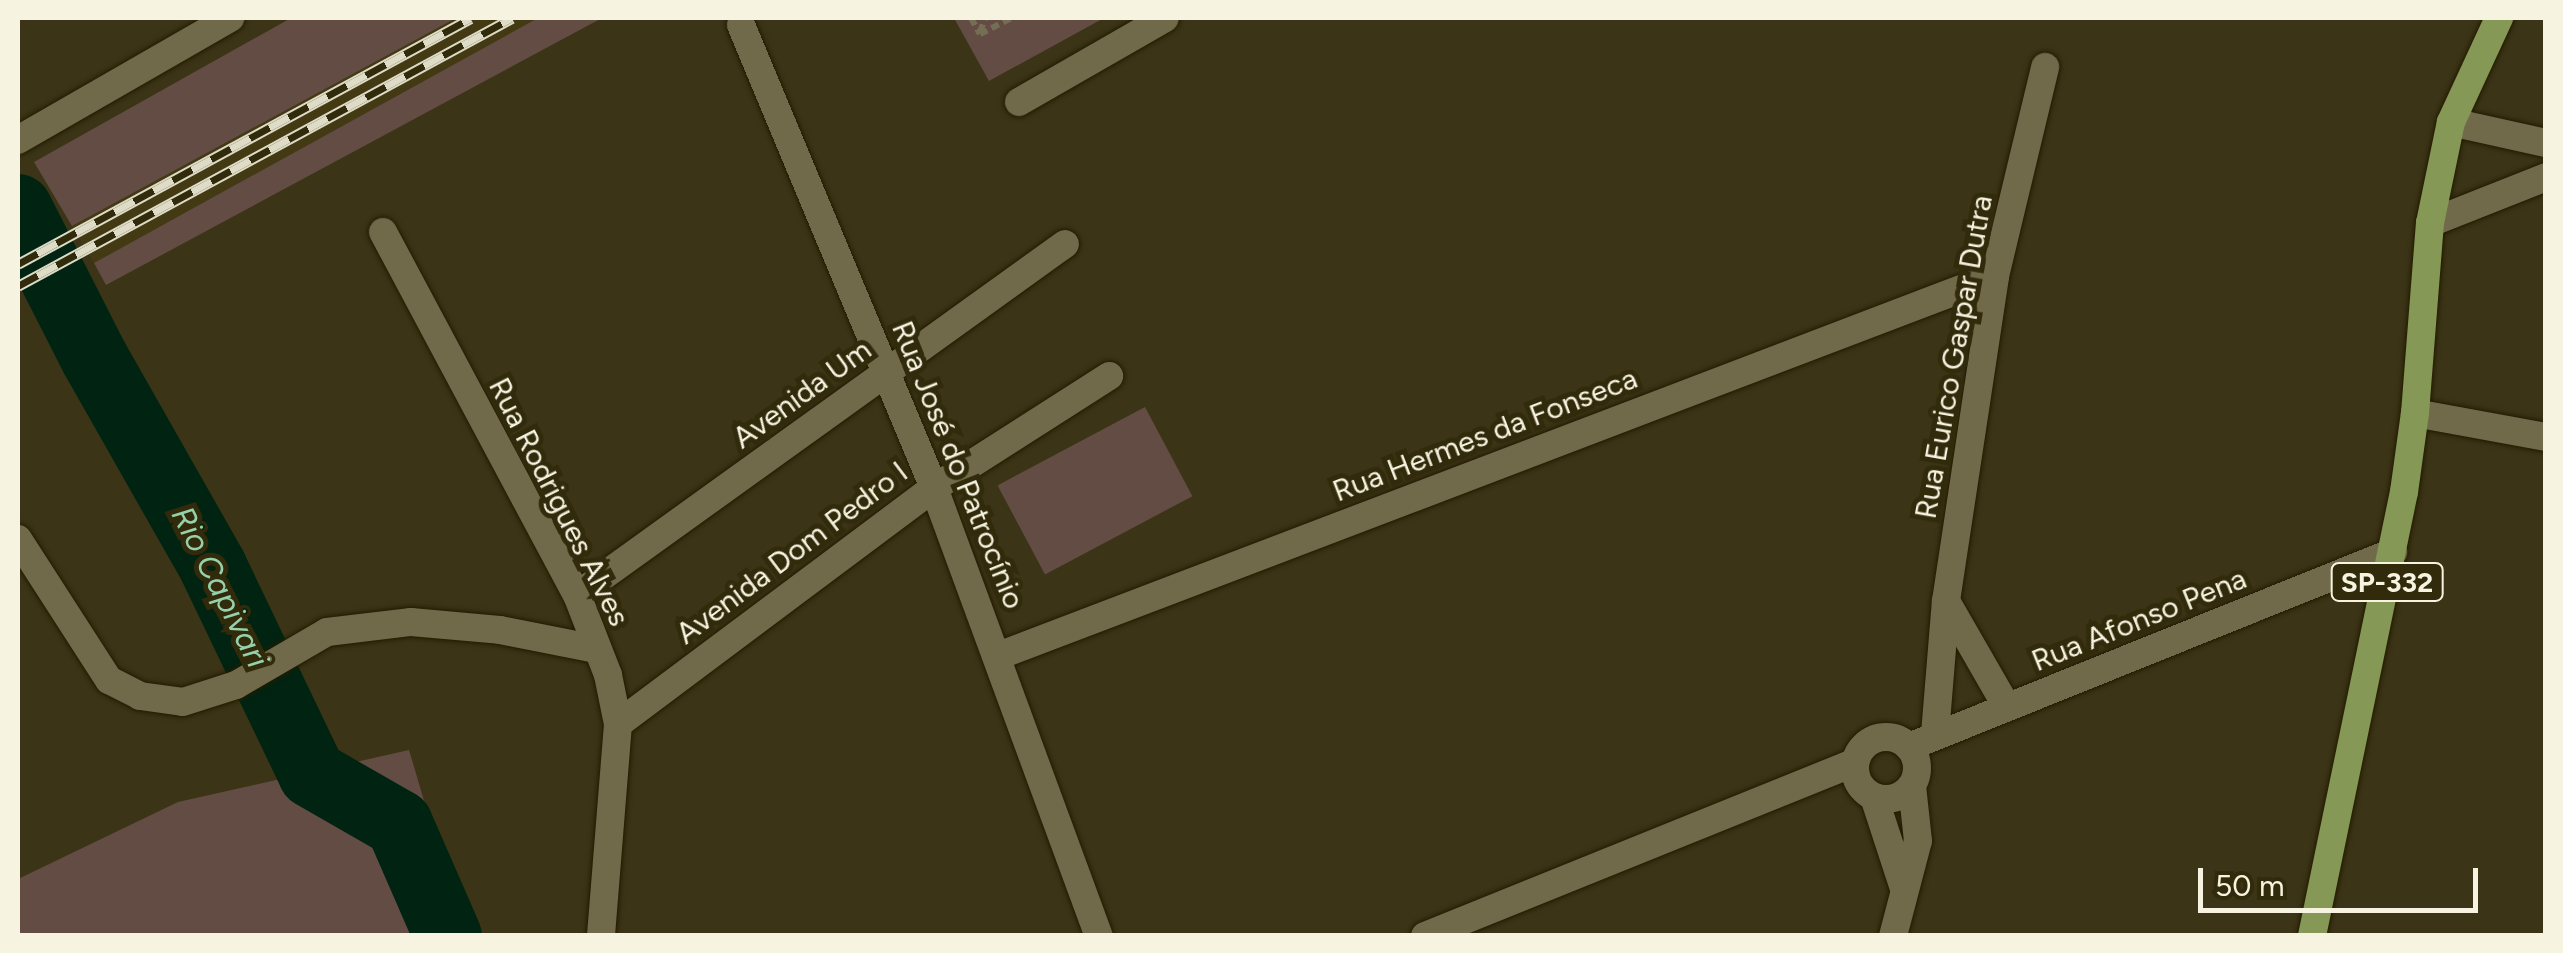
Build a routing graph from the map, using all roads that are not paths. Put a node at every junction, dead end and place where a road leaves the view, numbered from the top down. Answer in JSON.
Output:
{"nodes":[{"id":1,"x":230,"y":18,"type":"edge"},
{"id":2,"x":1164,"y":18,"type":"edge"},
{"id":3,"x":2499,"y":18,"type":"edge"},
{"id":4,"x":741,"y":25,"type":"dead end"},
{"id":5,"x":2045,"y":67,"type":"dead end"},
{"id":6,"x":1018,"y":102,"type":"dead end"},
{"id":7,"x":2451,"y":122,"type":"junction"},
{"id":8,"x":18,"y":140,"type":"edge"},
{"id":9,"x":2546,"y":143,"type":"edge"},
{"id":10,"x":2546,"y":177,"type":"edge"},
{"id":11,"x":2430,"y":224,"type":"junction"},
{"id":12,"x":384,"y":232,"type":"dead end"},
{"id":13,"x":1065,"y":244,"type":"dead end"},
{"id":14,"x":1995,"y":276,"type":"junction"},
{"id":15,"x":886,"y":374,"type":"junction"},
{"id":16,"x":1109,"y":376,"type":"dead end"},
{"id":17,"x":2415,"y":413,"type":"junction"},
{"id":18,"x":2546,"y":437,"type":"edge"},
{"id":19,"x":934,"y":488,"type":"junction"},
{"id":20,"x":18,"y":539,"type":"edge"},
{"id":21,"x":2393,"y":552,"type":"junction"},
{"id":22,"x":577,"y":595,"type":"junction"},
{"id":23,"x":1946,"y":601,"type":"junction"},
{"id":24,"x":596,"y":649,"type":"junction"},
{"id":25,"x":998,"y":656,"type":"junction"},
{"id":26,"x":2007,"y":707,"type":"junction"},
{"id":27,"x":618,"y":724,"type":"junction"},
{"id":28,"x":1935,"y":734,"type":"junction"},
{"id":29,"x":1909,"y":747,"type":"junction"},
{"id":30,"x":1854,"y":762,"type":"junction"},
{"id":31,"x":1912,"y":786,"type":"junction"},
{"id":32,"x":1874,"y":797,"type":"junction"},
{"id":33,"x":1904,"y":889,"type":"junction"},
{"id":34,"x":601,"y":936,"type":"edge"},
{"id":35,"x":1099,"y":936,"type":"edge"},
{"id":36,"x":1425,"y":936,"type":"edge"},
{"id":37,"x":1893,"y":936,"type":"edge"},
{"id":38,"x":2312,"y":936,"type":"edge"}],
"edges":[{"from":1,"to":8,"type":"street"},
{"from":2,"to":6,"type":"street"},
{"from":3,"to":7,"type":"main road","number":"SP-332"},
{"from":4,"to":15,"type":"street","name":"Rua José do Patrocínio"},
{"from":5,"to":14,"type":"street","name":"Rua Eurico Gaspar Dutra"},
{"from":7,"to":9,"type":"street"},
{"from":7,"to":11,"type":"main road","number":"SP-332"},
{"from":10,"to":11,"type":"street"},
{"from":11,"to":17,"type":"main road","number":"SP-332"},
{"from":12,"to":22,"type":"street","name":"Rua Rodrigues Alves"},
{"from":13,"to":15,"type":"street","name":"Avenida Um"},
{"from":14,"to":23,"type":"street","name":"Rua Eurico Gaspar Dutra"},
{"from":14,"to":25,"type":"street","name":"Rua Hermes da Fonseca"},
{"from":15,"to":19,"type":"street","name":"Rua José do Patrocínio"},
{"from":15,"to":22,"type":"street","name":"Avenida Um"},
{"from":16,"to":19,"type":"street","name":"Avenida Dom Pedro I"},
{"from":17,"to":18,"type":"street"},
{"from":17,"to":21,"type":"main road","number":"SP-332"},
{"from":19,"to":25,"type":"street","name":"Rua José do Patrocínio"},
{"from":19,"to":27,"type":"street","name":"Avenida Dom Pedro I"},
{"from":20,"to":24,"type":"street"},
{"from":21,"to":26,"type":"street","name":"Rua Afonso Pena"},
{"from":21,"to":38,"type":"main road","number":"SP-332"},
{"from":22,"to":24,"type":"street","name":"Rua Rodrigues Alves"},
{"from":23,"to":26,"type":"street"},
{"from":23,"to":28,"type":"street","name":"Rua Eurico Gaspar Dutra"},
{"from":24,"to":27,"type":"street","name":"Rua Rodrigues Alves"},
{"from":25,"to":35,"type":"street","name":"Rua José do Patrocínio"},
{"from":26,"to":28,"type":"street","name":"Rua Afonso Pena"},
{"from":27,"to":34,"type":"street","name":"Rua Rodrigues Alves"},
{"from":28,"to":29,"type":"street","name":"Rua Afonso Pena"},
{"from":29,"to":30,"type":"street"},
{"from":29,"to":31,"type":"street"},
{"from":30,"to":32,"type":"street"},
{"from":30,"to":36,"type":"street"},
{"from":31,"to":32,"type":"street"},
{"from":31,"to":33,"type":"street"},
{"from":32,"to":33,"type":"street"},
{"from":33,"to":37,"type":"street"}]}
